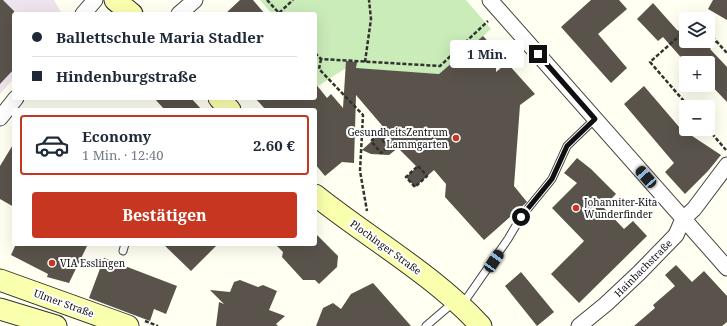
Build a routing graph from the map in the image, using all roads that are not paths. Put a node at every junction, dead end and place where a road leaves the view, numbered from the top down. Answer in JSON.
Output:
{"nodes":[{"id":1,"x":95,"y":0,"type":"edge"},
{"id":2,"x":115,"y":0,"type":"edge"},
{"id":3,"x":195,"y":0,"type":"edge"},
{"id":4,"x":495,"y":6,"type":"edge"},
{"id":5,"x":85,"y":12,"type":"edge"},
{"id":6,"x":130,"y":12,"type":"edge"},
{"id":7,"x":181,"y":12,"type":"edge"},
{"id":8,"x":14,"y":100,"type":"edge"},
{"id":9,"x":221,"y":100,"type":"edge"},
{"id":10,"x":228,"y":108,"type":"edge"},
{"id":11,"x":0,"y":118,"type":"edge"},
{"id":12,"x":595,"y":119,"type":"junction"},
{"id":13,"x":727,"y":165,"type":"edge"},
{"id":14,"x":317,"y":196,"type":"edge"},
{"id":15,"x":683,"y":219,"type":"junction"},
{"id":16,"x":727,"y":268,"type":"edge"},
{"id":17,"x":0,"y":280,"type":"edge"},
{"id":18,"x":459,"y":303,"type":"junction"},
{"id":19,"x":0,"y":309,"type":"edge"},
{"id":20,"x":56,"y":326,"type":"edge"},
{"id":21,"x":128,"y":326,"type":"edge"},
{"id":22,"x":426,"y":326,"type":"edge"},
{"id":23,"x":468,"y":326,"type":"edge"},
{"id":24,"x":481,"y":326,"type":"edge"},
{"id":25,"x":578,"y":326,"type":"edge"}],
"edges":[{"from":1,"to":5,"type":"street"},
{"from":2,"to":6,"type":"street"},
{"from":3,"to":7,"type":"street"},
{"from":4,"to":12,"type":"street"},
{"from":8,"to":11,"type":"street"},
{"from":9,"to":10,"type":"street"},
{"from":12,"to":15,"type":"street"},
{"from":12,"to":18,"type":"lane"},
{"from":13,"to":15,"type":"street","name":"Hainbachstraße"},
{"from":14,"to":18,"type":"street","name":"Plochinger Straße"},
{"from":15,"to":16,"type":"street"},
{"from":15,"to":25,"type":"street","name":"Hainbachstraße"},
{"from":17,"to":21,"type":"street","name":"Ulmer Straße"},
{"from":18,"to":22,"type":"lane"},
{"from":18,"to":23,"type":"street","name":"Plochinger Straße"},
{"from":18,"to":24,"type":"street","name":"Plochinger Straße"},
{"from":19,"to":20,"type":"street"}]}
